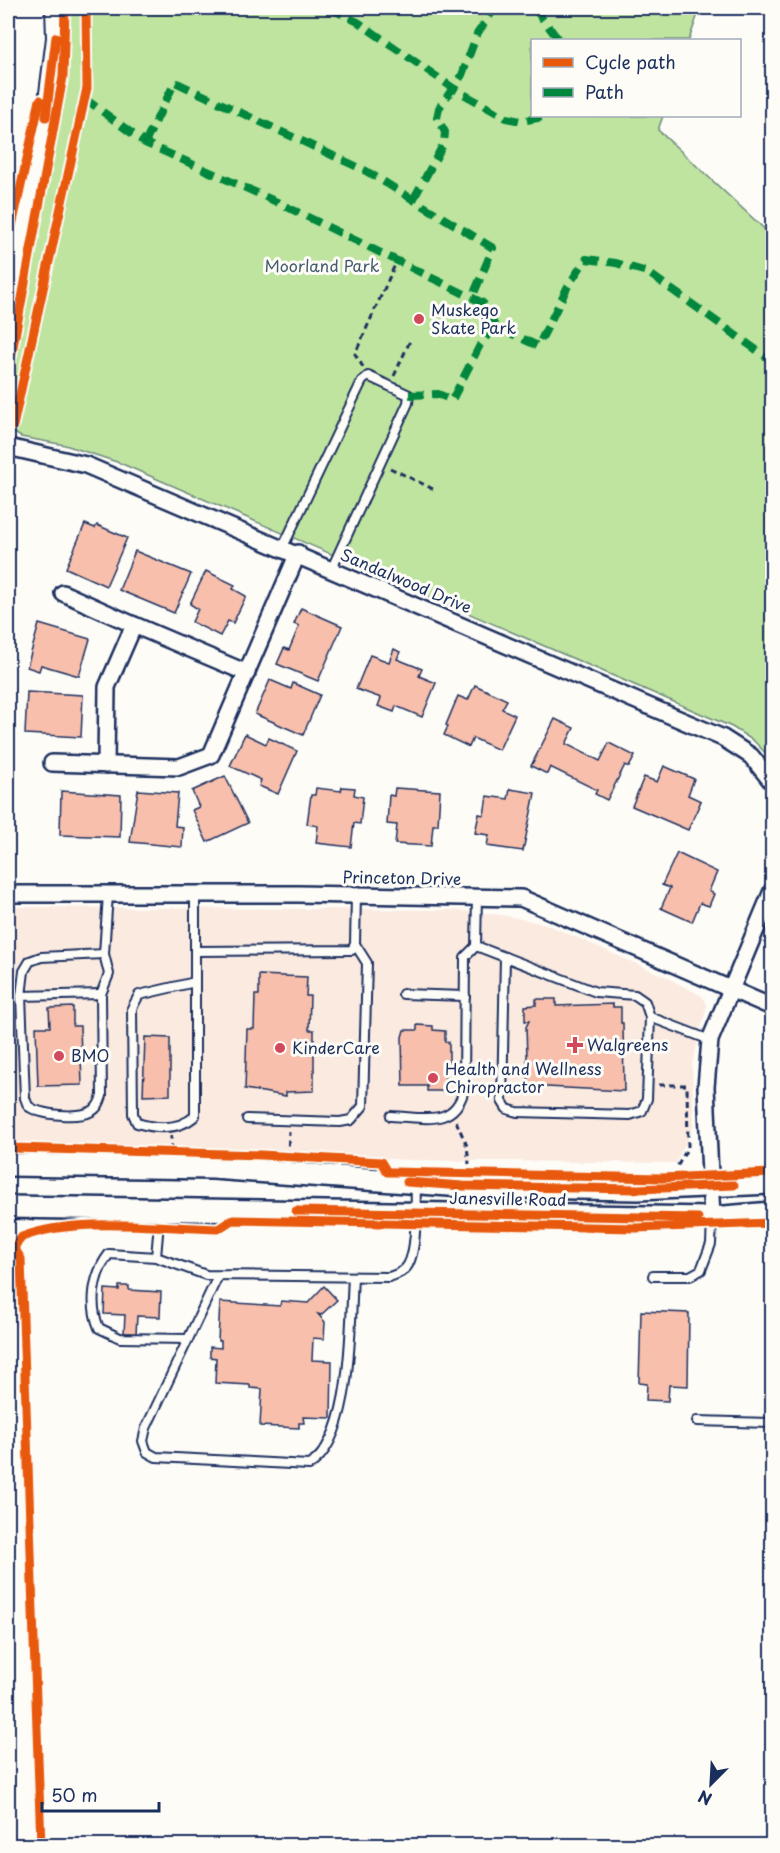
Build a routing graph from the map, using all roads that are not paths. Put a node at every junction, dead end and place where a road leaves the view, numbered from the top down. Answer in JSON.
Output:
{"nodes":[{"id":1,"x":55,"y":8,"type":"edge"},
{"id":2,"x":8,"y":317,"type":"edge"},
{"id":3,"x":8,"y":447,"type":"edge"},
{"id":4,"x":283,"y":547,"type":"junction"},
{"id":5,"x":298,"y":553,"type":"junction"},
{"id":6,"x":332,"y":568,"type":"junction"},
{"id":7,"x":63,"y":593,"type":"dead end"},
{"id":8,"x":134,"y":625,"type":"junction"},
{"id":9,"x":247,"y":673,"type":"junction"},
{"id":10,"x":52,"y":763,"type":"dead end"},
{"id":11,"x":106,"y":765,"type":"junction"},
{"id":12,"x":772,"y":782,"type":"edge"},
{"id":13,"x":772,"y":891,"type":"edge"},
{"id":14,"x":8,"y":894,"type":"edge"},
{"id":15,"x":108,"y":894,"type":"junction"},
{"id":16,"x":195,"y":894,"type":"junction"},
{"id":17,"x":356,"y":895,"type":"junction"},
{"id":18,"x":477,"y":897,"type":"junction"},
{"id":19,"x":355,"y":944,"type":"junction"},
{"id":20,"x":476,"y":946,"type":"junction"},
{"id":21,"x":195,"y":951,"type":"junction"},
{"id":22,"x":104,"y":954,"type":"junction"},
{"id":23,"x":505,"y":957,"type":"junction"},
{"id":24,"x":195,"y":982,"type":"junction"},
{"id":25,"x":730,"y":990,"type":"junction"},
{"id":26,"x":101,"y":994,"type":"junction"},
{"id":27,"x":403,"y":994,"type":"dead end"},
{"id":28,"x":21,"y":996,"type":"junction"},
{"id":29,"x":465,"y":996,"type":"junction"},
{"id":30,"x":772,"y":1007,"type":"edge"},
{"id":31,"x":650,"y":1017,"type":"junction"},
{"id":32,"x":710,"y":1040,"type":"junction"},
{"id":33,"x":391,"y":1116,"type":"dead end"},
{"id":34,"x":247,"y":1119,"type":"dead end"},
{"id":35,"x":8,"y":1165,"type":"edge"},
{"id":36,"x":772,"y":1182,"type":"edge"},
{"id":37,"x":416,"y":1183,"type":"junction"},
{"id":38,"x":710,"y":1187,"type":"junction"},
{"id":39,"x":8,"y":1207,"type":"edge"},
{"id":40,"x":160,"y":1210,"type":"junction"},
{"id":41,"x":415,"y":1212,"type":"junction"},
{"id":42,"x":772,"y":1213,"type":"edge"},
{"id":43,"x":712,"y":1218,"type":"junction"},
{"id":44,"x":156,"y":1257,"type":"junction"},
{"id":45,"x":218,"y":1276,"type":"junction"},
{"id":46,"x":653,"y":1276,"type":"dead end"},
{"id":47,"x":352,"y":1277,"type":"junction"},
{"id":48,"x":188,"y":1339,"type":"junction"},
{"id":49,"x":697,"y":1420,"type":"dead end"},
{"id":50,"x":772,"y":1423,"type":"edge"}],
"edges":[{"from":1,"to":2,"type":"street"},
{"from":3,"to":4,"type":"street","name":"Sandalwood Drive"},
{"from":4,"to":5,"type":"street","name":"Sandalwood Drive"},
{"from":4,"to":6,"type":"lane"},
{"from":5,"to":6,"type":"street","name":"Sandalwood Drive"},
{"from":5,"to":9,"type":"street"},
{"from":6,"to":12,"type":"street","name":"Sandalwood Drive"},
{"from":7,"to":8,"type":"street"},
{"from":8,"to":9,"type":"street"},
{"from":8,"to":11,"type":"street"},
{"from":9,"to":11,"type":"street"},
{"from":10,"to":11,"type":"street"},
{"from":13,"to":25,"type":"street"},
{"from":14,"to":15,"type":"street","name":"Princeton Drive"},
{"from":15,"to":16,"type":"street","name":"Princeton Drive"},
{"from":15,"to":22,"type":"lane"},
{"from":16,"to":17,"type":"street","name":"Princeton Drive"},
{"from":16,"to":21,"type":"lane"},
{"from":17,"to":18,"type":"street","name":"Princeton Drive"},
{"from":17,"to":19,"type":"lane"},
{"from":18,"to":20,"type":"lane"},
{"from":18,"to":25,"type":"street","name":"Princeton Drive"},
{"from":19,"to":21,"type":"lane"},
{"from":19,"to":34,"type":"lane"},
{"from":20,"to":23,"type":"lane"},
{"from":20,"to":29,"type":"lane"},
{"from":21,"to":24,"type":"lane"},
{"from":22,"to":26,"type":"lane"},
{"from":22,"to":28,"type":"lane"},
{"from":23,"to":31,"type":"lane"},
{"from":23,"to":31,"type":"lane"},
{"from":24,"to":24,"type":"lane"},
{"from":25,"to":30,"type":"street","name":"Princeton Drive"},
{"from":25,"to":32,"type":"street"},
{"from":26,"to":28,"type":"lane"},
{"from":26,"to":28,"type":"lane"},
{"from":27,"to":29,"type":"lane"},
{"from":29,"to":33,"type":"lane"},
{"from":31,"to":32,"type":"lane"},
{"from":32,"to":38,"type":"street"},
{"from":35,"to":37,"type":"main road","name":"Janesville Road"},
{"from":36,"to":38,"type":"main road","name":"Janesville Road"},
{"from":37,"to":38,"type":"main road","name":"Janesville Road"},
{"from":37,"to":41,"type":"lane"},
{"from":38,"to":43,"type":"street"},
{"from":39,"to":40,"type":"main road","name":"Janesville Road"},
{"from":40,"to":41,"type":"main road","name":"Janesville Road"},
{"from":40,"to":44,"type":"lane"},
{"from":41,"to":43,"type":"main road","name":"Janesville Road"},
{"from":41,"to":47,"type":"lane"},
{"from":42,"to":43,"type":"main road","name":"Janesville Road"},
{"from":43,"to":46,"type":"lane"},
{"from":44,"to":45,"type":"lane"},
{"from":44,"to":48,"type":"lane"},
{"from":45,"to":47,"type":"lane"},
{"from":45,"to":48,"type":"lane"},
{"from":47,"to":48,"type":"lane"},
{"from":49,"to":50,"type":"lane"}]}
